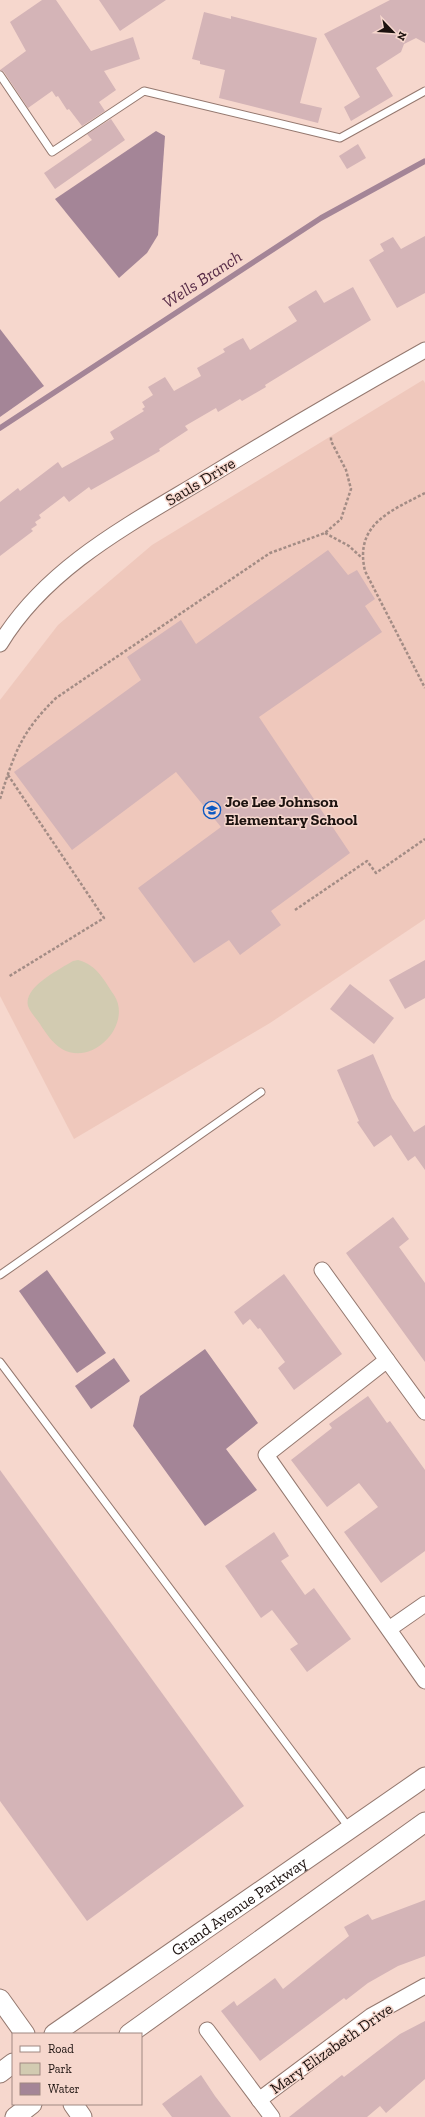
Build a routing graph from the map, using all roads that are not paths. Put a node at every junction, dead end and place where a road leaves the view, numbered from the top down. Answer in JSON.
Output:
{"nodes":[{"id":1,"x":0,"y":76,"type":"edge"},
{"id":2,"x":425,"y":91,"type":"edge"},
{"id":3,"x":425,"y":350,"type":"edge"},
{"id":4,"x":0,"y":644,"type":"edge"},
{"id":5,"x":261,"y":1092,"type":"dead end"},
{"id":6,"x":322,"y":1270,"type":"dead end"},
{"id":7,"x":0,"y":1275,"type":"edge"},
{"id":8,"x":387,"y":1360,"type":"junction"},
{"id":9,"x":0,"y":1362,"type":"edge"},
{"id":10,"x":425,"y":1412,"type":"edge"},
{"id":11,"x":425,"y":1604,"type":"edge"},
{"id":12,"x":389,"y":1629,"type":"junction"},
{"id":13,"x":425,"y":1681,"type":"edge"},
{"id":14,"x":425,"y":1778,"type":"edge"},
{"id":15,"x":425,"y":1822,"type":"edge"},
{"id":16,"x":350,"y":1829,"type":"junction"},
{"id":17,"x":425,"y":1986,"type":"edge"},
{"id":18,"x":0,"y":1999,"type":"edge"},
{"id":19,"x":207,"y":2030,"type":"dead end"},
{"id":20,"x":24,"y":2033,"type":"edge"},
{"id":21,"x":55,"y":2033,"type":"edge"},
{"id":22,"x":130,"y":2033,"type":"edge"},
{"id":23,"x":12,"y":2064,"type":"edge"},
{"id":24,"x":0,"y":2073,"type":"edge"},
{"id":25,"x":259,"y":2100,"type":"junction"},
{"id":26,"x":31,"y":2105,"type":"edge"},
{"id":27,"x":74,"y":2105,"type":"edge"},
{"id":28,"x":15,"y":2117,"type":"edge"},
{"id":29,"x":82,"y":2117,"type":"edge"},
{"id":30,"x":272,"y":2117,"type":"edge"}],
"edges":[{"from":1,"to":2,"type":"lane"},
{"from":3,"to":4,"type":"street","name":"Sauls Drive"},
{"from":5,"to":7,"type":"lane"},
{"from":6,"to":8,"type":"street"},
{"from":8,"to":10,"type":"street"},
{"from":8,"to":12,"type":"street"},
{"from":9,"to":16,"type":"lane"},
{"from":11,"to":12,"type":"street"},
{"from":12,"to":13,"type":"street"},
{"from":14,"to":16,"type":"street","name":"Grand Avenue Parkway"},
{"from":15,"to":22,"type":"street"},
{"from":16,"to":21,"type":"street","name":"Grand Avenue Parkway"},
{"from":17,"to":25,"type":"street","name":"Mary Elizabeth Drive"},
{"from":18,"to":20,"type":"street"},
{"from":19,"to":25,"type":"street"},
{"from":23,"to":24,"type":"street"},
{"from":25,"to":30,"type":"street"},
{"from":26,"to":28,"type":"street"},
{"from":27,"to":29,"type":"street"}]}
